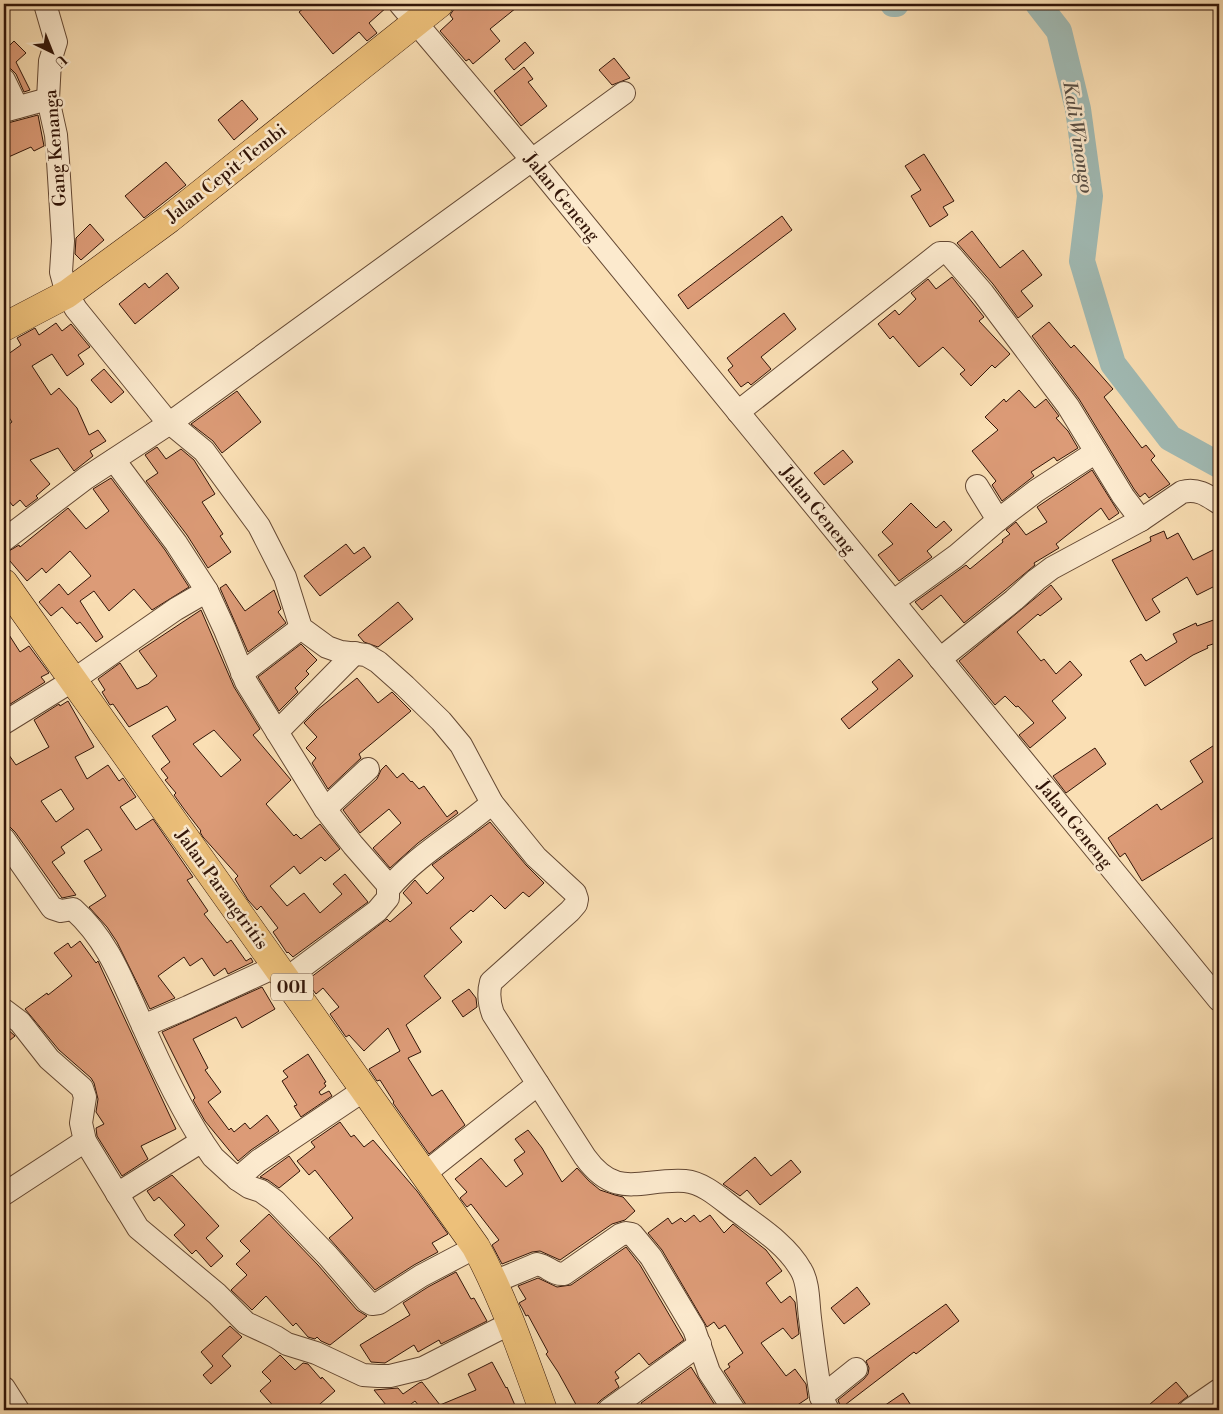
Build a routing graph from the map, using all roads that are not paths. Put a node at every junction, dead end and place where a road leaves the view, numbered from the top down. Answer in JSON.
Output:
{"nodes":[{"id":1,"x":45,"y":4,"type":"edge"},
{"id":2,"x":439,"y":4,"type":"edge"},
{"id":3,"x":408,"y":13,"type":"edge"},
{"id":4,"x":4,"y":80,"type":"edge"},
{"id":5,"x":624,"y":93,"type":"dead end"},
{"id":6,"x":48,"y":99,"type":"junction"},
{"id":7,"x":10,"y":109,"type":"edge"},
{"id":8,"x":532,"y":160,"type":"junction"},
{"id":9,"x":67,"y":294,"type":"junction"},
{"id":10,"x":4,"y":327,"type":"edge"},
{"id":11,"x":738,"y":412,"type":"junction"},
{"id":12,"x":170,"y":423,"type":"junction"},
{"id":13,"x":1096,"y":452,"type":"junction"},
{"id":14,"x":114,"y":460,"type":"junction"},
{"id":15,"x":976,"y":486,"type":"dead end"},
{"id":16,"x":1219,"y":503,"type":"edge"},
{"id":17,"x":998,"y":520,"type":"junction"},
{"id":18,"x":1141,"y":520,"type":"junction"},
{"id":19,"x":4,"y":540,"type":"edge"},
{"id":20,"x":4,"y":584,"type":"edge"},
{"id":21,"x":206,"y":591,"type":"junction"},
{"id":22,"x":894,"y":601,"type":"junction"},
{"id":23,"x":301,"y":628,"type":"junction"},
{"id":24,"x":354,"y":653,"type":"junction"},
{"id":25,"x":940,"y":659,"type":"junction"},
{"id":26,"x":242,"y":673,"type":"junction"},
{"id":27,"x":72,"y":681,"type":"junction"},
{"id":28,"x":4,"y":724,"type":"edge"},
{"id":29,"x":277,"y":732,"type":"junction"},
{"id":30,"x":368,"y":769,"type":"dead end"},
{"id":31,"x":492,"y":803,"type":"junction"},
{"id":32,"x":325,"y":809,"type":"junction"},
{"id":33,"x":4,"y":839,"type":"edge"},
{"id":34,"x":389,"y":888,"type":"junction"},
{"id":35,"x":282,"y":972,"type":"junction"},
{"id":36,"x":1219,"y":1000,"type":"edge"},
{"id":37,"x":4,"y":1010,"type":"edge"},
{"id":38,"x":143,"y":1026,"type":"junction"},
{"id":39,"x":538,"y":1084,"type":"junction"},
{"id":40,"x":364,"y":1090,"type":"junction"},
{"id":41,"x":85,"y":1141,"type":"junction"},
{"id":42,"x":202,"y":1141,"type":"junction"},
{"id":43,"x":424,"y":1174,"type":"junction"},
{"id":44,"x":237,"y":1179,"type":"junction"},
{"id":45,"x":4,"y":1194,"type":"edge"},
{"id":46,"x":117,"y":1194,"type":"junction"},
{"id":47,"x":476,"y":1247,"type":"junction"},
{"id":48,"x":494,"y":1282,"type":"junction"},
{"id":49,"x":511,"y":1323,"type":"junction"},
{"id":50,"x":700,"y":1344,"type":"junction"},
{"id":51,"x":856,"y":1369,"type":"dead end"},
{"id":52,"x":4,"y":1388,"type":"edge"},
{"id":53,"x":1219,"y":1390,"type":"edge"},
{"id":54,"x":824,"y":1404,"type":"edge"},
{"id":55,"x":18,"y":1410,"type":"edge"},
{"id":56,"x":543,"y":1410,"type":"edge"},
{"id":57,"x":609,"y":1410,"type":"edge"},
{"id":58,"x":734,"y":1410,"type":"edge"},
{"id":59,"x":1190,"y":1410,"type":"edge"}],
"edges":[{"from":1,"to":6,"type":"street","name":"Gang Kenanga"},
{"from":2,"to":3,"type":"main road","name":"Jalan Cepit-Tembi"},
{"from":3,"to":8,"type":"street","name":"Jalan Geneng"},
{"from":3,"to":9,"type":"main road","name":"Jalan Cepit-Tembi"},
{"from":4,"to":7,"type":"street"},
{"from":5,"to":8,"type":"street"},
{"from":6,"to":7,"type":"street"},
{"from":6,"to":9,"type":"street","name":"Gang Kenanga"},
{"from":8,"to":11,"type":"street","name":"Jalan Geneng"},
{"from":8,"to":12,"type":"street"},
{"from":9,"to":10,"type":"main road","name":"Jalan Cepit-Tembi"},
{"from":9,"to":12,"type":"street","name":"Gang Kenanga"},
{"from":11,"to":13,"type":"street"},
{"from":11,"to":22,"type":"street","name":"Jalan Geneng"},
{"from":12,"to":14,"type":"street"},
{"from":12,"to":23,"type":"street","name":"Gang Kenanga"},
{"from":13,"to":17,"type":"street"},
{"from":13,"to":18,"type":"street"},
{"from":14,"to":19,"type":"street"},
{"from":14,"to":21,"type":"street"},
{"from":15,"to":17,"type":"street"},
{"from":16,"to":18,"type":"street"},
{"from":17,"to":22,"type":"street"},
{"from":18,"to":25,"type":"street"},
{"from":20,"to":27,"type":"main road","name":"Jalan Parangtritis","number":"001"},
{"from":21,"to":26,"type":"street"},
{"from":21,"to":27,"type":"street"},
{"from":22,"to":25,"type":"street","name":"Jalan Geneng"},
{"from":23,"to":24,"type":"street"},
{"from":23,"to":26,"type":"street"},
{"from":24,"to":29,"type":"street"},
{"from":24,"to":31,"type":"street"},
{"from":25,"to":36,"type":"street","name":"Jalan Geneng"},
{"from":26,"to":29,"type":"street"},
{"from":27,"to":28,"type":"street"},
{"from":27,"to":35,"type":"main road","name":"Jalan Parangtritis","number":"001"},
{"from":29,"to":32,"type":"street"},
{"from":30,"to":32,"type":"street"},
{"from":31,"to":34,"type":"street"},
{"from":31,"to":39,"type":"street"},
{"from":32,"to":34,"type":"street"},
{"from":33,"to":38,"type":"street"},
{"from":34,"to":35,"type":"street"},
{"from":35,"to":38,"type":"street"},
{"from":35,"to":40,"type":"main road","name":"Jalan Parangtritis","number":"001"},
{"from":37,"to":41,"type":"street"},
{"from":38,"to":42,"type":"street"},
{"from":39,"to":43,"type":"street"},
{"from":39,"to":54,"type":"street"},
{"from":40,"to":43,"type":"main road","name":"Jalan Parangtritis","number":"001"},
{"from":40,"to":44,"type":"street"},
{"from":41,"to":45,"type":"street"},
{"from":41,"to":46,"type":"street"},
{"from":42,"to":44,"type":"street"},
{"from":42,"to":46,"type":"street"},
{"from":43,"to":47,"type":"main road","name":"Jalan Parangtritis","number":"001"},
{"from":44,"to":47,"type":"street"},
{"from":46,"to":49,"type":"street"},
{"from":47,"to":48,"type":"main road","name":"Jalan Parangtritis","number":"001"},
{"from":48,"to":49,"type":"main road","name":"Jalan Parangtritis","number":"001"},
{"from":48,"to":50,"type":"street"},
{"from":49,"to":56,"type":"main road","name":"Jalan Parangtritis","number":"001"},
{"from":50,"to":57,"type":"street"},
{"from":50,"to":58,"type":"street"},
{"from":51,"to":54,"type":"street"},
{"from":52,"to":55,"type":"street"},
{"from":53,"to":59,"type":"street"}]}
